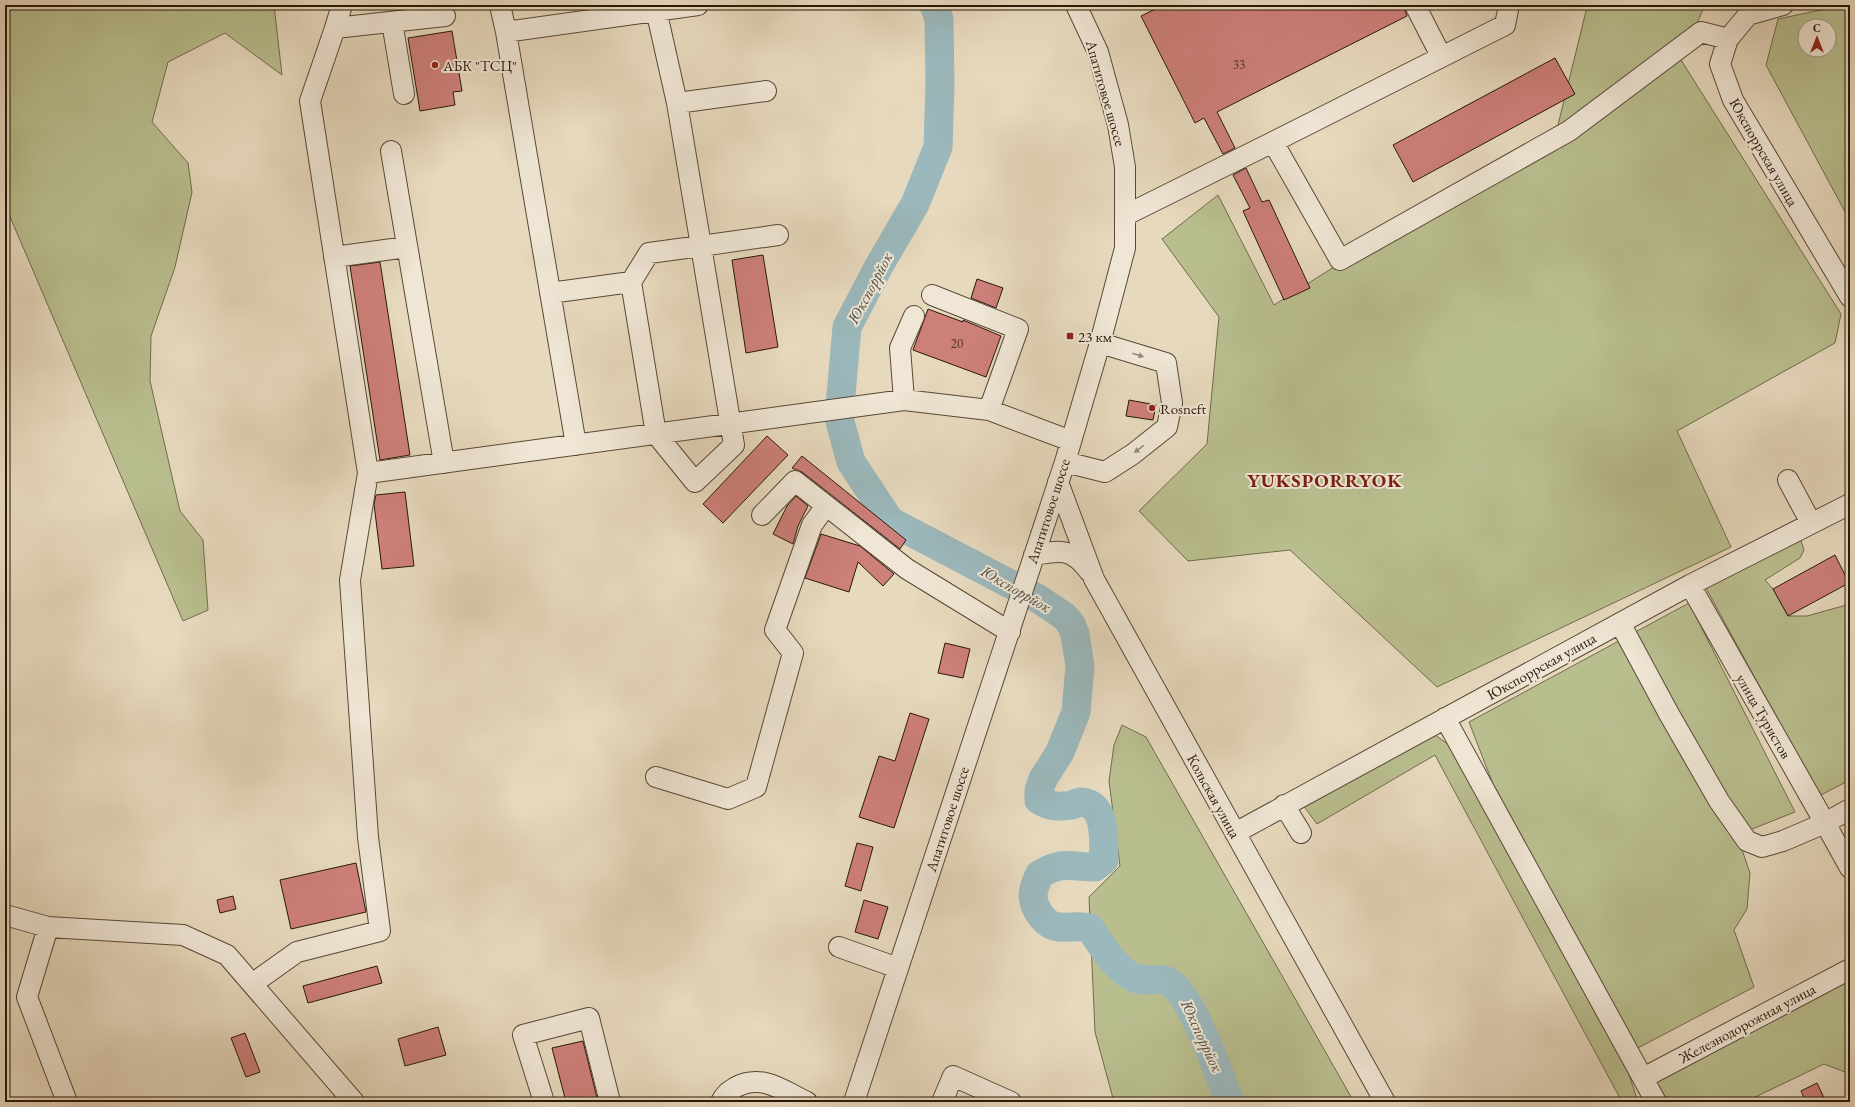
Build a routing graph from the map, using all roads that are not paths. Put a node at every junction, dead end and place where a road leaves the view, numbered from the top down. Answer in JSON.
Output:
{"nodes":[{"id":1,"x":342,"y":5,"type":"edge"},
{"id":2,"x":500,"y":5,"type":"edge"},
{"id":3,"x":698,"y":5,"type":"edge"},
{"id":4,"x":1076,"y":5,"type":"edge"},
{"id":5,"x":1415,"y":5,"type":"edge"},
{"id":6,"x":1509,"y":5,"type":"edge"},
{"id":7,"x":1783,"y":5,"type":"edge"},
{"id":8,"x":656,"y":8,"type":"edge"},
{"id":9,"x":595,"y":12,"type":"edge"},
{"id":10,"x":444,"y":16,"type":"dead end"},
{"id":11,"x":392,"y":22,"type":"junction"},
{"id":12,"x":335,"y":28,"type":"junction"},
{"id":13,"x":506,"y":32,"type":"junction"},
{"id":14,"x":1728,"y":39,"type":"junction"},
{"id":15,"x":1441,"y":56,"type":"junction"},
{"id":16,"x":766,"y":91,"type":"dead end"},
{"id":17,"x":404,"y":94,"type":"dead end"},
{"id":18,"x":678,"y":103,"type":"junction"},
{"id":19,"x":1273,"y":142,"type":"junction"},
{"id":20,"x":391,"y":151,"type":"dead end"},
{"id":21,"x":1126,"y":215,"type":"junction"},
{"id":22,"x":778,"y":235,"type":"dead end"},
{"id":23,"x":701,"y":246,"type":"junction"},
{"id":24,"x":407,"y":247,"type":"junction"},
{"id":25,"x":334,"y":257,"type":"junction"},
{"id":26,"x":631,"y":282,"type":"junction"},
{"id":27,"x":550,"y":293,"type":"junction"},
{"id":28,"x":932,"y":295,"type":"dead end"},
{"id":29,"x":1850,"y":297,"type":"edge"},
{"id":30,"x":914,"y":316,"type":"dead end"},
{"id":31,"x":1100,"y":343,"type":"junction"},
{"id":32,"x":902,"y":400,"type":"junction"},
{"id":33,"x":989,"y":410,"type":"junction"},
{"id":34,"x":730,"y":424,"type":"junction"},
{"id":35,"x":656,"y":434,"type":"junction"},
{"id":36,"x":1071,"y":441,"type":"junction"},
{"id":37,"x":576,"y":445,"type":"junction"},
{"id":38,"x":1065,"y":462,"type":"junction"},
{"id":39,"x":444,"y":463,"type":"junction"},
{"id":40,"x":368,"y":473,"type":"junction"},
{"id":41,"x":1788,"y":480,"type":"dead end"},
{"id":42,"x":1058,"y":482,"type":"junction"},
{"id":43,"x":1850,"y":504,"type":"edge"},
{"id":44,"x":826,"y":506,"type":"junction"},
{"id":45,"x":762,"y":515,"type":"dead end"},
{"id":46,"x":1811,"y":524,"type":"junction"},
{"id":47,"x":1031,"y":562,"type":"junction"},
{"id":48,"x":1094,"y":579,"type":"junction"},
{"id":49,"x":1690,"y":585,"type":"junction"},
{"id":50,"x":1620,"y":623,"type":"junction"},
{"id":51,"x":1010,"y":632,"type":"junction"},
{"id":52,"x":1445,"y":718,"type":"junction"},
{"id":53,"x":656,"y":777,"type":"dead end"},
{"id":54,"x":1284,"y":806,"type":"junction"},
{"id":55,"x":1850,"y":809,"type":"edge"},
{"id":56,"x":1825,"y":823,"type":"junction"},
{"id":57,"x":1235,"y":833,"type":"junction"},
{"id":58,"x":1301,"y":834,"type":"dead end"},
{"id":59,"x":1850,"y":868,"type":"edge"},
{"id":60,"x":5,"y":915,"type":"edge"},
{"id":61,"x":48,"y":927,"type":"junction"},
{"id":62,"x":838,"y":947,"type":"dead end"},
{"id":63,"x":898,"y":968,"type":"junction"},
{"id":64,"x":1850,"y":969,"type":"edge"},
{"id":65,"x":252,"y":984,"type":"junction"},
{"id":66,"x":1643,"y":1078,"type":"junction"},
{"id":67,"x":67,"y":1102,"type":"edge"},
{"id":68,"x":354,"y":1102,"type":"edge"},
{"id":69,"x":544,"y":1102,"type":"edge"},
{"id":70,"x":610,"y":1102,"type":"edge"},
{"id":71,"x":721,"y":1102,"type":"edge"},
{"id":72,"x":808,"y":1102,"type":"edge"},
{"id":73,"x":854,"y":1102,"type":"edge"},
{"id":74,"x":942,"y":1102,"type":"edge"},
{"id":75,"x":1011,"y":1102,"type":"edge"},
{"id":76,"x":1385,"y":1102,"type":"edge"},
{"id":77,"x":1656,"y":1102,"type":"edge"}],
"edges":[{"from":1,"to":12,"type":"street"},
{"from":2,"to":13,"type":"street"},
{"from":3,"to":8,"type":"street"},
{"from":4,"to":21,"type":"street","name":"Апатитовое шоссе"},
{"from":5,"to":15,"type":"street"},
{"from":6,"to":15,"type":"street"},
{"from":7,"to":14,"type":"street","name":"Юкспоррская улица"},
{"from":8,"to":9,"type":"street"},
{"from":8,"to":18,"type":"street"},
{"from":9,"to":13,"type":"street"},
{"from":10,"to":11,"type":"street"},
{"from":11,"to":12,"type":"street"},
{"from":11,"to":17,"type":"street"},
{"from":12,"to":25,"type":"street"},
{"from":13,"to":27,"type":"street"},
{"from":14,"to":19,"type":"street"},
{"from":14,"to":29,"type":"street","name":"Юкспоррская улица"},
{"from":15,"to":19,"type":"street"},
{"from":16,"to":18,"type":"street"},
{"from":18,"to":23,"type":"street"},
{"from":19,"to":21,"type":"street"},
{"from":20,"to":24,"type":"street"},
{"from":21,"to":31,"type":"street","name":"Апатитовое шоссе"},
{"from":22,"to":23,"type":"street"},
{"from":23,"to":26,"type":"street"},
{"from":23,"to":34,"type":"street"},
{"from":24,"to":25,"type":"street"},
{"from":24,"to":39,"type":"street"},
{"from":25,"to":40,"type":"street"},
{"from":26,"to":27,"type":"street"},
{"from":26,"to":35,"type":"street"},
{"from":27,"to":37,"type":"street"},
{"from":28,"to":33,"type":"street"},
{"from":30,"to":32,"type":"street"},
{"from":31,"to":36,"type":"street","name":"Апатитовое шоссе"},
{"from":31,"to":38,"type":"street","one_way":true},
{"from":32,"to":33,"type":"street"},
{"from":32,"to":34,"type":"street"},
{"from":33,"to":36,"type":"street"},
{"from":34,"to":35,"type":"street"},
{"from":34,"to":35,"type":"street"},
{"from":35,"to":37,"type":"street"},
{"from":36,"to":38,"type":"street","name":"Апатитовое шоссе"},
{"from":37,"to":39,"type":"street"},
{"from":38,"to":42,"type":"street","name":"Апатитовое шоссе"},
{"from":39,"to":40,"type":"street"},
{"from":40,"to":65,"type":"street"},
{"from":41,"to":46,"type":"street"},
{"from":42,"to":47,"type":"street","name":"Апатитовое шоссе"},
{"from":42,"to":48,"type":"street","name":"Кольская улица"},
{"from":43,"to":46,"type":"street","name":"Юкспоррская улица"},
{"from":44,"to":45,"type":"street"},
{"from":44,"to":51,"type":"street"},
{"from":44,"to":53,"type":"street"},
{"from":46,"to":49,"type":"street","name":"Юкспоррская улица"},
{"from":47,"to":48,"type":"street"},
{"from":47,"to":51,"type":"street","name":"Апатитовое шоссе"},
{"from":48,"to":57,"type":"street","name":"Кольская улица"},
{"from":49,"to":50,"type":"street","name":"Юкспоррская улица"},
{"from":49,"to":56,"type":"street","name":"улица Туристов"},
{"from":50,"to":52,"type":"street","name":"Юкспоррская улица"},
{"from":50,"to":56,"type":"street"},
{"from":51,"to":63,"type":"street","name":"Апатитовое шоссе"},
{"from":52,"to":54,"type":"street","name":"Юкспоррская улица"},
{"from":52,"to":66,"type":"street"},
{"from":54,"to":57,"type":"street","name":"Юкспоррская улица"},
{"from":54,"to":58,"type":"street"},
{"from":55,"to":56,"type":"street"},
{"from":56,"to":59,"type":"street","name":"улица Туристов"},
{"from":57,"to":76,"type":"street","name":"Кольская улица"},
{"from":60,"to":61,"type":"street"},
{"from":61,"to":65,"type":"street"},
{"from":61,"to":67,"type":"street"},
{"from":62,"to":63,"type":"street"},
{"from":63,"to":73,"type":"street","name":"Апатитовое шоссе"},
{"from":64,"to":66,"type":"street","name":"Железнодорожная улица"},
{"from":65,"to":68,"type":"street"},
{"from":66,"to":77,"type":"street"},
{"from":69,"to":70,"type":"street"},
{"from":71,"to":72,"type":"street"},
{"from":74,"to":75,"type":"street"}]}
